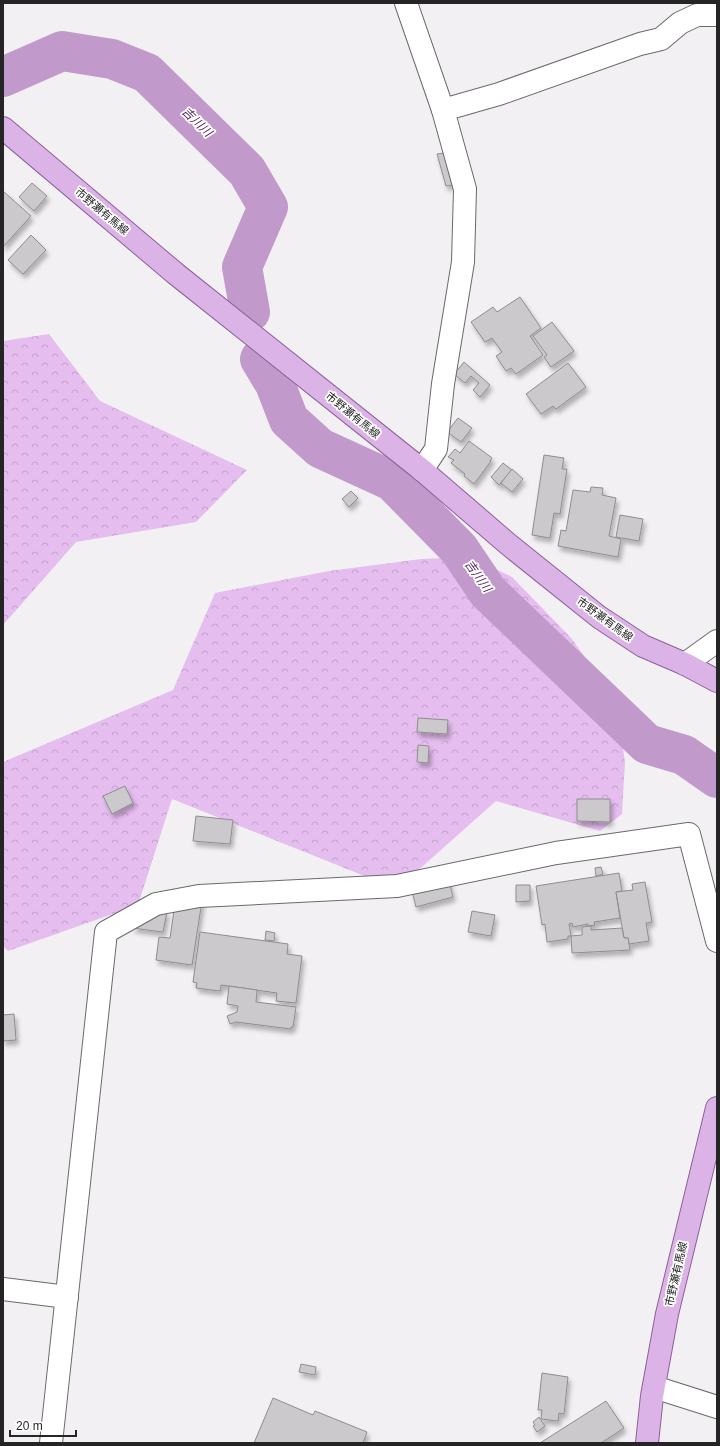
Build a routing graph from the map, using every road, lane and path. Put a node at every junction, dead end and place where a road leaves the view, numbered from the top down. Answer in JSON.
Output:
{"nodes":[{"id":1,"x":406,"y":3,"type":"edge"},
{"id":2,"x":717,"y":15,"type":"edge"},
{"id":3,"x":443,"y":110,"type":"junction"},
{"id":4,"x":3,"y":128,"type":"edge"},
{"id":5,"x":422,"y":470,"type":"junction"},
{"id":6,"x":717,"y":641,"type":"edge"},
{"id":7,"x":685,"y":664,"type":"junction"},
{"id":8,"x":717,"y":681,"type":"edge"},
{"id":9,"x":717,"y":941,"type":"edge"},
{"id":10,"x":717,"y":1108,"type":"edge"},
{"id":11,"x":3,"y":1289,"type":"edge"},
{"id":12,"x":67,"y":1297,"type":"junction"},
{"id":13,"x":654,"y":1387,"type":"junction"},
{"id":14,"x":717,"y":1407,"type":"edge"},
{"id":15,"x":51,"y":1443,"type":"edge"},
{"id":16,"x":647,"y":1443,"type":"edge"}],
"edges":[{"from":1,"to":3,"type":"street"},
{"from":2,"to":3,"type":"street"},
{"from":3,"to":5,"type":"street"},
{"from":4,"to":5,"type":"main road","name":"市野瀬有馬線"},
{"from":5,"to":7,"type":"main road","name":"市野瀬有馬線"},
{"from":6,"to":7,"type":"street"},
{"from":7,"to":8,"type":"main road","name":"市野瀬有馬線"},
{"from":9,"to":12,"type":"street"},
{"from":10,"to":13,"type":"main road","name":"市野瀬有馬線"},
{"from":11,"to":12,"type":"street"},
{"from":12,"to":15,"type":"street"},
{"from":13,"to":14,"type":"street"},
{"from":13,"to":16,"type":"main road","name":"市野瀬有馬線"}]}
